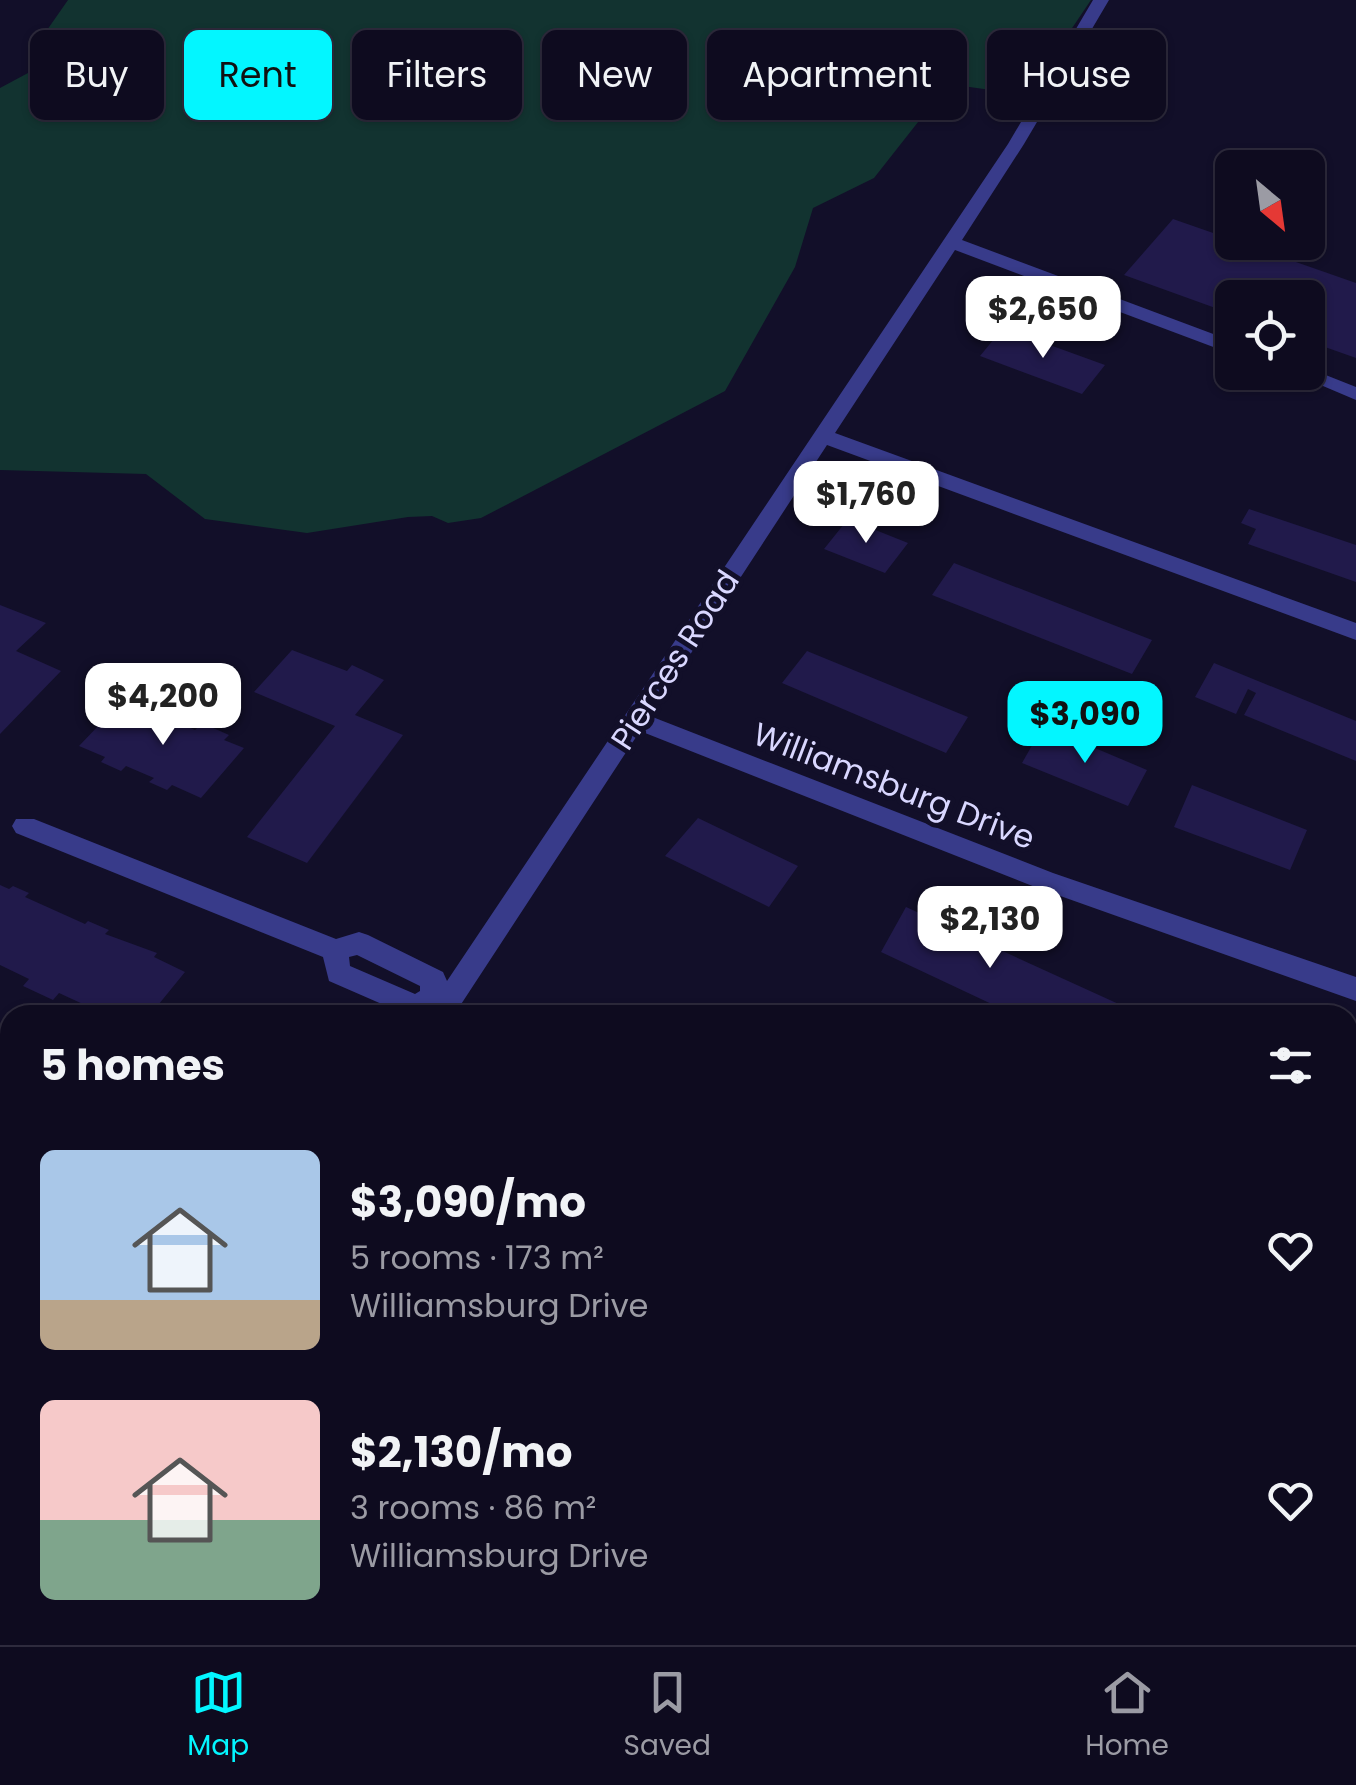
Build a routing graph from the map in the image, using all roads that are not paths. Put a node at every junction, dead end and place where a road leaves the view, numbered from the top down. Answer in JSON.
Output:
{"nodes":[{"id":1,"x":1101,"y":0,"type":"edge"},
{"id":2,"x":950,"y":242,"type":"junction"},
{"id":3,"x":1215,"y":342,"type":"edge"},
{"id":4,"x":1325,"y":382,"type":"edge"},
{"id":5,"x":1356,"y":394,"type":"edge"},
{"id":6,"x":822,"y":436,"type":"junction"},
{"id":7,"x":1356,"y":632,"type":"edge"},
{"id":8,"x":636,"y":720,"type":"junction"},
{"id":9,"x":25,"y":826,"type":"dead end"},
{"id":10,"x":1356,"y":989,"type":"edge"},
{"id":11,"x":440,"y":1005,"type":"edge"},
{"id":12,"x":441,"y":1005,"type":"edge"}],
"edges":[{"from":1,"to":2,"type":"street","name":"Pierces Road"},
{"from":2,"to":3,"type":"street"},
{"from":2,"to":6,"type":"street","name":"Pierces Road"},
{"from":4,"to":5,"type":"street"},
{"from":6,"to":7,"type":"street"},
{"from":6,"to":8,"type":"street","name":"Pierces Road"},
{"from":8,"to":10,"type":"street","name":"Williamsburg Drive"},
{"from":8,"to":12,"type":"street","name":"Pierces Road"},
{"from":9,"to":11,"type":"street"}]}
